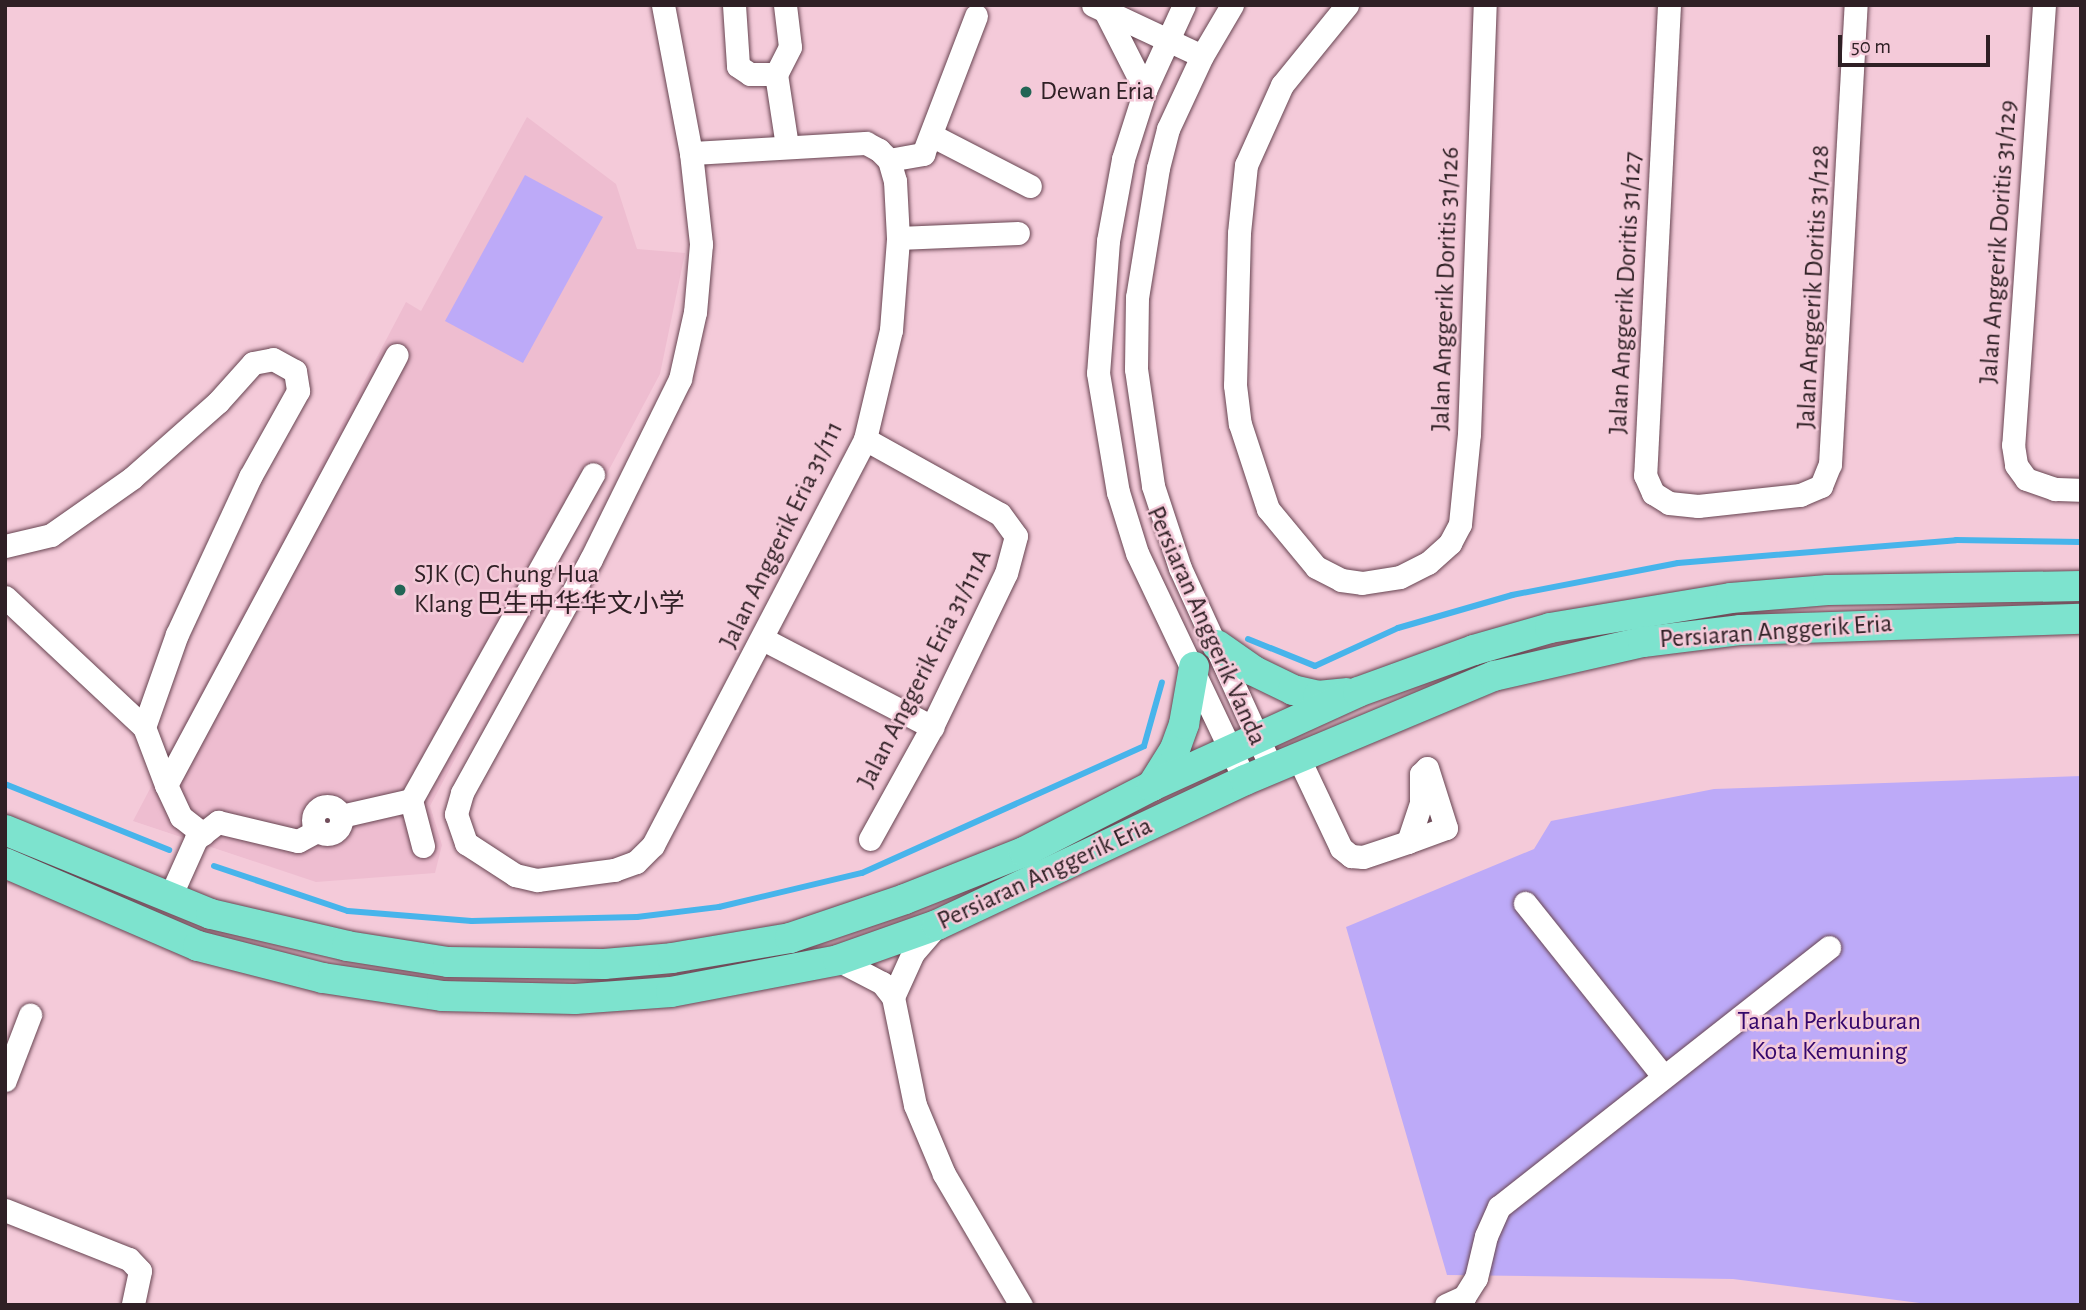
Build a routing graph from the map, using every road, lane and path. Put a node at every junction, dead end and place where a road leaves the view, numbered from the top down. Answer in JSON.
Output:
{"nodes":[{"id":1,"x":663,"y":5,"type":"edge"},
{"id":2,"x":734,"y":5,"type":"edge"},
{"id":3,"x":785,"y":5,"type":"edge"},
{"id":4,"x":1232,"y":5,"type":"edge"},
{"id":5,"x":1347,"y":5,"type":"edge"},
{"id":6,"x":1485,"y":5,"type":"edge"},
{"id":7,"x":1669,"y":5,"type":"edge"},
{"id":8,"x":1856,"y":5,"type":"edge"},
{"id":9,"x":2044,"y":5,"type":"edge"},
{"id":10,"x":1178,"y":7,"type":"edge"},
{"id":11,"x":1099,"y":8,"type":"edge"},
{"id":12,"x":976,"y":16,"type":"dead end"},
{"id":13,"x":1215,"y":31,"type":"junction"},
{"id":14,"x":1166,"y":40,"type":"junction"},
{"id":15,"x":1202,"y":56,"type":"junction"},
{"id":16,"x":776,"y":74,"type":"junction"},
{"id":17,"x":1145,"y":90,"type":"junction"},
{"id":18,"x":933,"y":136,"type":"junction"},
{"id":19,"x":787,"y":146,"type":"junction"},
{"id":20,"x":691,"y":152,"type":"junction"},
{"id":21,"x":889,"y":160,"type":"junction"},
{"id":22,"x":1030,"y":186,"type":"dead end"},
{"id":23,"x":1018,"y":233,"type":"dead end"},
{"id":24,"x":898,"y":238,"type":"junction"},
{"id":25,"x":397,"y":355,"type":"dead end"},
{"id":26,"x":864,"y":439,"type":"junction"},
{"id":27,"x":593,"y":474,"type":"dead end"},
{"id":28,"x":2081,"y":490,"type":"edge"},
{"id":29,"x":1740,"y":505,"type":"joint"},
{"id":30,"x":5,"y":546,"type":"edge"},
{"id":31,"x":2081,"y":586,"type":"edge"},
{"id":32,"x":5,"y":597,"type":"edge"},
{"id":33,"x":2081,"y":619,"type":"edge"},
{"id":34,"x":763,"y":639,"type":"junction"},
{"id":35,"x":1217,"y":645,"type":"junction"},
{"id":36,"x":1194,"y":667,"type":"junction"},
{"id":37,"x":1358,"y":692,"type":"junction"},
{"id":38,"x":144,"y":727,"type":"junction"},
{"id":39,"x":932,"y":727,"type":"junction"},
{"id":40,"x":1245,"y":746,"type":"junction"},
{"id":41,"x":1285,"y":764,"type":"junction"},
{"id":42,"x":1244,"y":780,"type":"junction"},
{"id":43,"x":166,"y":785,"type":"junction"},
{"id":44,"x":1152,"y":786,"type":"junction"},
{"id":45,"x":411,"y":800,"type":"junction"},
{"id":46,"x":5,"y":830,"type":"edge"},
{"id":47,"x":203,"y":834,"type":"junction"},
{"id":48,"x":870,"y":839,"type":"dead end"},
{"id":49,"x":1408,"y":842,"type":"junction"},
{"id":50,"x":423,"y":846,"type":"dead end"},
{"id":51,"x":5,"y":863,"type":"edge"},
{"id":52,"x":169,"y":899,"type":"junction"},
{"id":53,"x":1525,"y":903,"type":"dead end"},
{"id":54,"x":937,"y":925,"type":"junction"},
{"id":55,"x":1829,"y":947,"type":"dead end"},
{"id":56,"x":838,"y":960,"type":"junction"},
{"id":57,"x":893,"y":997,"type":"junction"},
{"id":58,"x":30,"y":1015,"type":"dead end"},
{"id":59,"x":1663,"y":1076,"type":"junction"},
{"id":60,"x":5,"y":1080,"type":"edge"},
{"id":61,"x":5,"y":1210,"type":"edge"},
{"id":62,"x":1011,"y":1301,"type":"edge"},
{"id":63,"x":133,"y":1305,"type":"edge"},
{"id":64,"x":1446,"y":1305,"type":"edge"}],
"edges":[{"from":1,"to":20,"type":"street"},
{"from":2,"to":16,"type":"street"},
{"from":3,"to":16,"type":"street"},
{"from":4,"to":13,"type":"street","name":"Persiaran Anggerik Vanda"},
{"from":5,"to":6,"type":"street","name":"Jalan Anggerik Doritis 31/126"},
{"from":7,"to":29,"type":"street","name":"Jalan Anggerik Doritis 31/127"},
{"from":8,"to":29,"type":"street","name":"Jalan Anggerik Doritis 31/128"},
{"from":9,"to":28,"type":"street","name":"Jalan Anggerik Doritis 31/129"},
{"from":10,"to":13,"type":"street"},
{"from":10,"to":14,"type":"street","name":"Persiaran Anggerik Vanda"},
{"from":11,"to":14,"type":"street"},
{"from":11,"to":17,"type":"street"},
{"from":12,"to":18,"type":"street"},
{"from":13,"to":15,"type":"street","name":"Persiaran Anggerik Vanda"},
{"from":14,"to":15,"type":"street"},
{"from":14,"to":17,"type":"street","name":"Persiaran Anggerik Vanda"},
{"from":15,"to":35,"type":"street","name":"Persiaran Anggerik Vanda"},
{"from":16,"to":19,"type":"street"},
{"from":17,"to":36,"type":"street","name":"Persiaran Anggerik Vanda"},
{"from":18,"to":21,"type":"street"},
{"from":18,"to":22,"type":"street"},
{"from":19,"to":20,"type":"street"},
{"from":19,"to":21,"type":"street"},
{"from":20,"to":34,"type":"street","name":"Jalan Anggerik Eria 31/111"},
{"from":21,"to":24,"type":"street","name":"Jalan Anggerik Eria 31/111"},
{"from":23,"to":24,"type":"street"},
{"from":24,"to":26,"type":"street","name":"Jalan Anggerik Eria 31/111"},
{"from":25,"to":43,"type":"street"},
{"from":26,"to":34,"type":"street","name":"Jalan Anggerik Eria 31/111"},
{"from":26,"to":39,"type":"street","name":"Jalan Anggerik Eria 31/111A"},
{"from":27,"to":45,"type":"street"},
{"from":30,"to":38,"type":"street"},
{"from":31,"to":37,"type":"main road","name":"Persiaran Anggerik Eria"},
{"from":32,"to":38,"type":"street"},
{"from":33,"to":41,"type":"main road","name":"Persiaran Anggerik Eria"},
{"from":34,"to":39,"type":"street"},
{"from":35,"to":37,"type":"main road"},
{"from":35,"to":40,"type":"street","name":"Persiaran Anggerik Vanda"},
{"from":36,"to":40,"type":"street","name":"Persiaran Anggerik Vanda"},
{"from":36,"to":44,"type":"main road"},
{"from":37,"to":40,"type":"main road","name":"Persiaran Anggerik Eria"},
{"from":38,"to":43,"type":"street"},
{"from":39,"to":48,"type":"street","name":"Jalan Anggerik Eria 31/111A"},
{"from":40,"to":41,"type":"street","name":"Persiaran Anggerik Vanda"},
{"from":40,"to":42,"type":"street","name":"Persiaran Anggerik Vanda"},
{"from":40,"to":44,"type":"main road","name":"Persiaran Anggerik Eria"},
{"from":41,"to":42,"type":"main road","name":"Persiaran Anggerik Eria"},
{"from":41,"to":49,"type":"street","name":"Persiaran Anggerik Vanda"},
{"from":42,"to":54,"type":"main road","name":"Persiaran Anggerik Eria"},
{"from":43,"to":47,"type":"street"},
{"from":44,"to":52,"type":"main road","name":"Persiaran Anggerik Eria"},
{"from":45,"to":47,"type":"street"},
{"from":45,"to":50,"type":"street"},
{"from":46,"to":52,"type":"main road","name":"Persiaran Anggerik Eria"},
{"from":47,"to":52,"type":"street"},
{"from":49,"to":49,"type":"street"},
{"from":51,"to":56,"type":"main road","name":"Persiaran Anggerik Eria"},
{"from":53,"to":59,"type":"street"},
{"from":54,"to":56,"type":"main road","name":"Persiaran Anggerik Eria"},
{"from":54,"to":57,"type":"street"},
{"from":55,"to":59,"type":"street"},
{"from":56,"to":57,"type":"street"},
{"from":57,"to":62,"type":"street"},
{"from":58,"to":60,"type":"street"},
{"from":59,"to":64,"type":"street"},
{"from":61,"to":63,"type":"street"}]}
